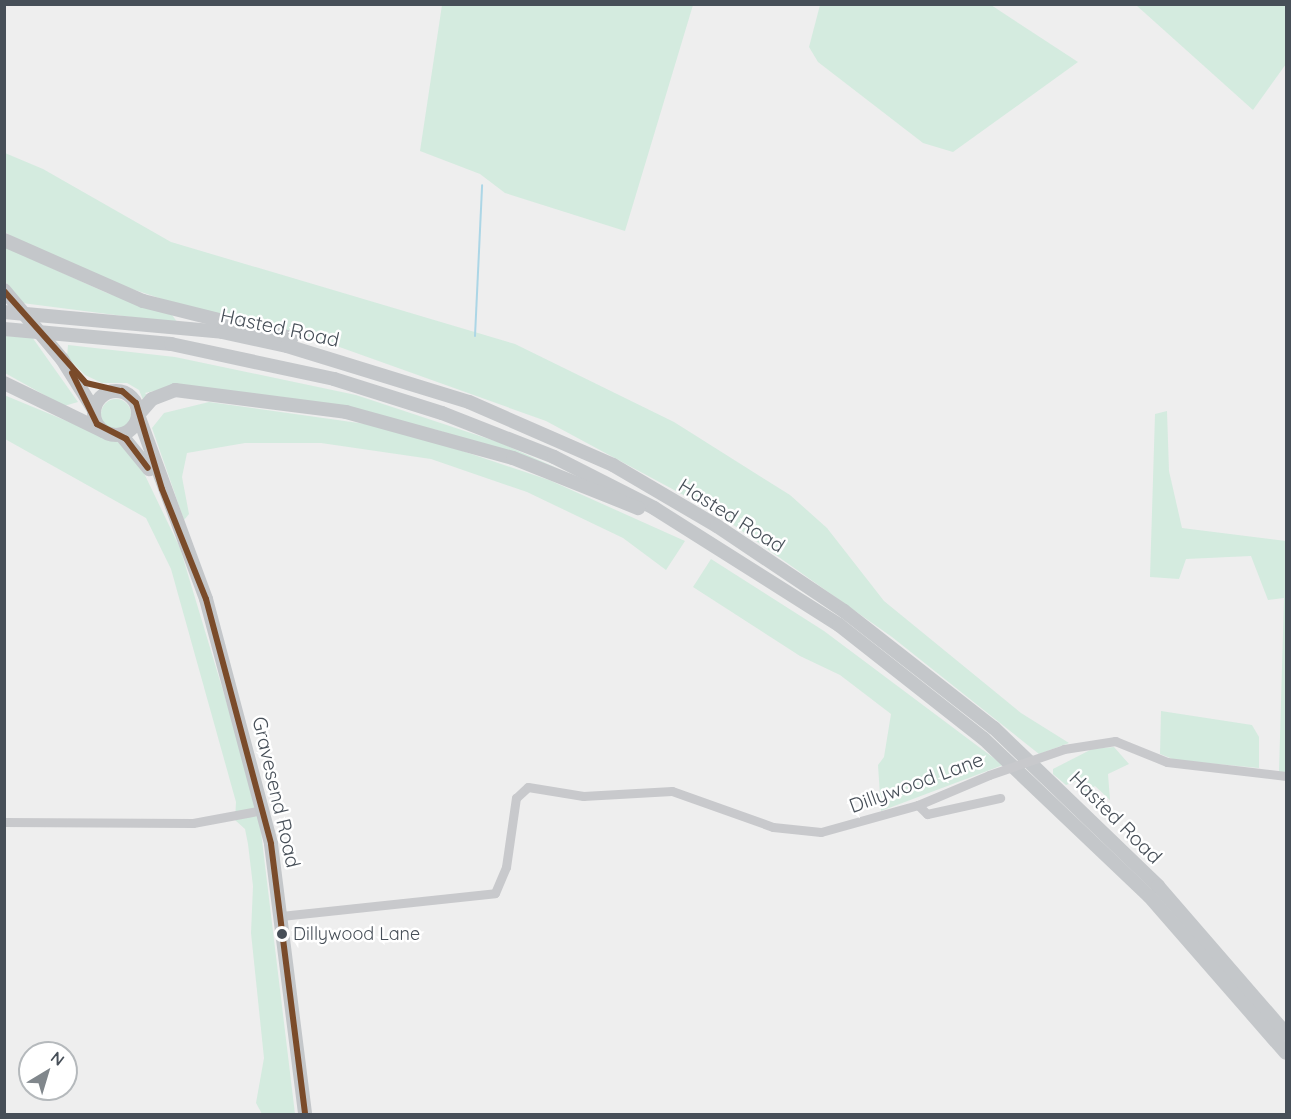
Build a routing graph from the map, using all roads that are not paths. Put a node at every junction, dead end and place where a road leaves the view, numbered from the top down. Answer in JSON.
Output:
{"nodes":[{"id":1,"x":4,"y":240,"type":"edge"},
{"id":2,"x":4,"y":290,"type":"edge"},
{"id":3,"x":4,"y":312,"type":"edge"},
{"id":4,"x":4,"y":329,"type":"edge"},
{"id":5,"x":62,"y":359,"type":"junction"},
{"id":6,"x":4,"y":383,"type":"edge"},
{"id":7,"x":109,"y":391,"type":"junction"},
{"id":8,"x":94,"y":410,"type":"junction"},
{"id":9,"x":138,"y":415,"type":"junction"},
{"id":10,"x":115,"y":434,"type":"junction"},
{"id":11,"x":613,"y":465,"type":"junction"},
{"id":12,"x":162,"y":489,"type":"junction"},
{"id":13,"x":703,"y":536,"type":"junction"},
{"id":14,"x":1287,"y":776,"type":"edge"},
{"id":15,"x":1000,"y":798,"type":"dead end"},
{"id":16,"x":918,"y":805,"type":"junction"},
{"id":17,"x":263,"y":810,"type":"junction"},
{"id":18,"x":4,"y":822,"type":"edge"},
{"id":19,"x":281,"y":916,"type":"junction"},
{"id":20,"x":1287,"y":1034,"type":"edge"},
{"id":21,"x":1287,"y":1053,"type":"edge"},
{"id":22,"x":305,"y":1114,"type":"edge"}],
"edges":[{"from":1,"to":11,"type":"main road"},
{"from":2,"to":5,"type":"main road","bridge":true},
{"from":3,"to":11,"type":"main road","name":"Hasted Road"},
{"from":4,"to":13,"type":"main road","name":"Hasted Road"},
{"from":5,"to":7,"type":"main road"},
{"from":5,"to":8,"type":"main road"},
{"from":6,"to":10,"type":"main road"},
{"from":7,"to":8,"type":"main road"},
{"from":7,"to":9,"type":"main road"},
{"from":8,"to":10,"type":"main road"},
{"from":9,"to":10,"type":"main road"},
{"from":9,"to":12,"type":"main road","name":"Gravesend Road"},
{"from":9,"to":13,"type":"main road"},
{"from":10,"to":12,"type":"main road","name":"Gravesend Road"},
{"from":11,"to":20,"type":"main road","name":"Hasted Road"},
{"from":12,"to":17,"type":"main road","name":"Gravesend Road"},
{"from":13,"to":21,"type":"main road","name":"Hasted Road"},
{"from":14,"to":16,"type":"street","name":"Dillywood Lane","bridge":true},
{"from":15,"to":16,"type":"street"},
{"from":16,"to":19,"type":"street","name":"Dillywood Lane"},
{"from":17,"to":18,"type":"street"},
{"from":17,"to":19,"type":"main road","name":"Gravesend Road"},
{"from":19,"to":22,"type":"main road","name":"Gravesend Road"}]}
